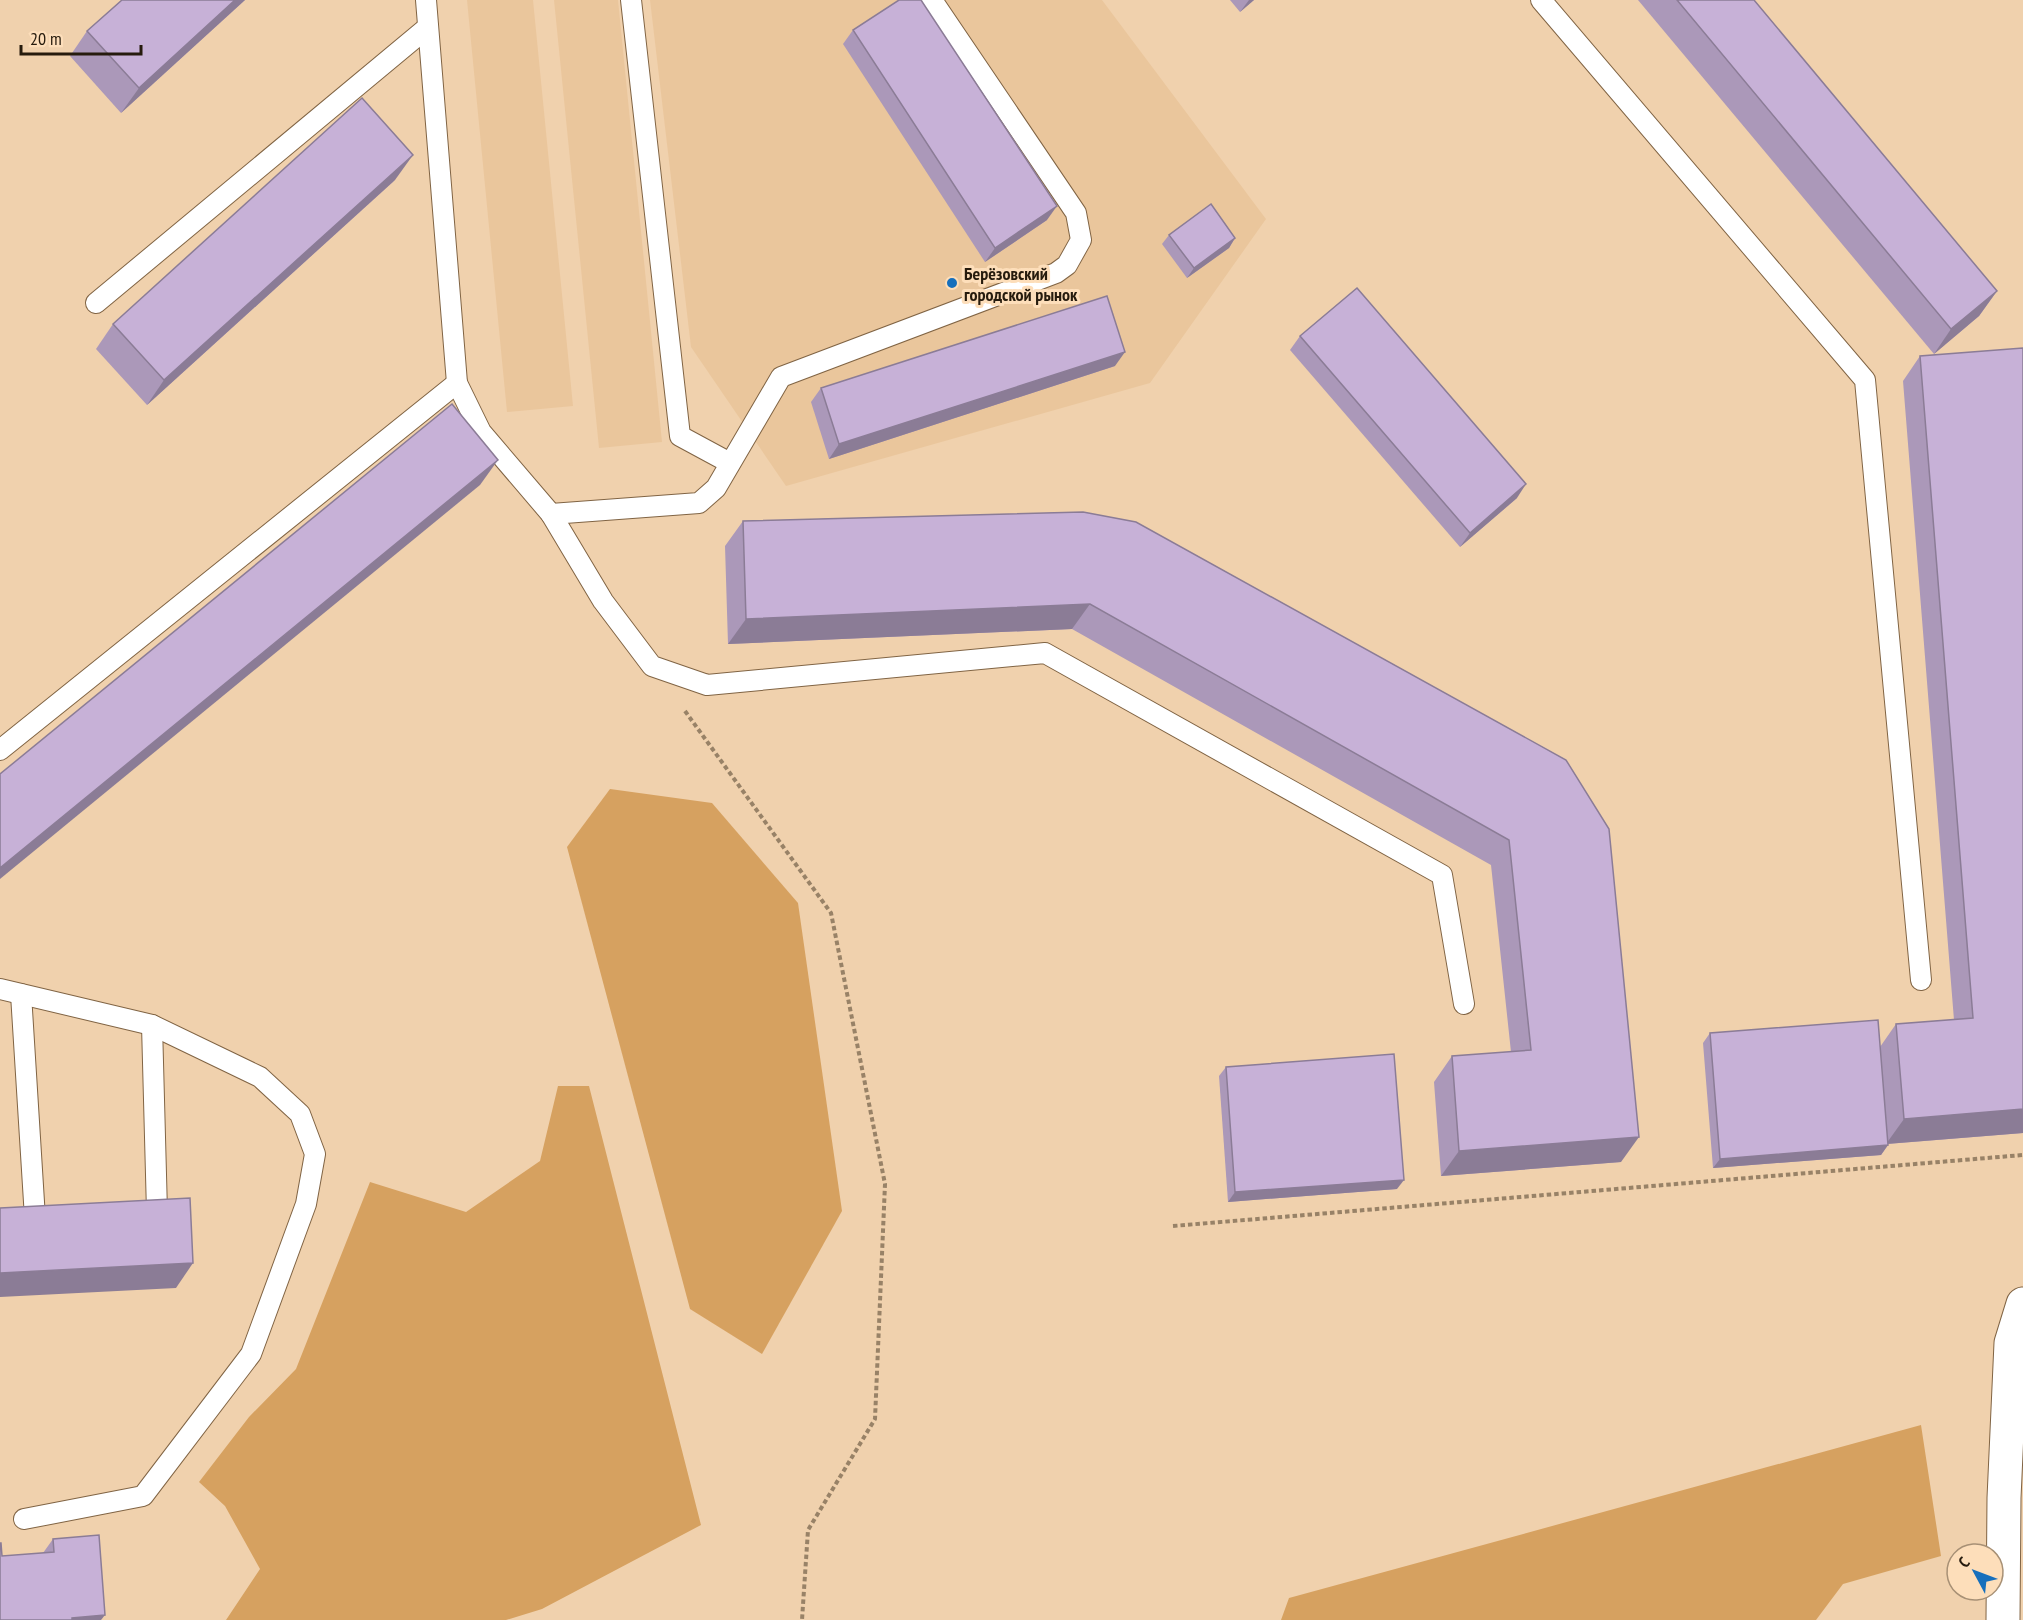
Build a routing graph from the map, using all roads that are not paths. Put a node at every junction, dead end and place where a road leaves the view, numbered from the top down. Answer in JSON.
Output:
{"nodes":[{"id":1,"x":426,"y":0,"type":"edge"},
{"id":2,"x":631,"y":0,"type":"edge"},
{"id":3,"x":932,"y":0,"type":"edge"},
{"id":4,"x":1541,"y":0,"type":"edge"},
{"id":5,"x":428,"y":27,"type":"junction"},
{"id":6,"x":96,"y":303,"type":"dead end"},
{"id":7,"x":457,"y":383,"type":"junction"},
{"id":8,"x":730,"y":463,"type":"junction"},
{"id":9,"x":551,"y":514,"type":"junction"},
{"id":10,"x":0,"y":750,"type":"edge"},
{"id":11,"x":1921,"y":980,"type":"dead end"},
{"id":12,"x":0,"y":989,"type":"edge"},
{"id":13,"x":21,"y":994,"type":"junction"},
{"id":14,"x":1464,"y":1004,"type":"dead end"},
{"id":15,"x":153,"y":1025,"type":"junction"},
{"id":16,"x":124,"y":1214,"type":"edge"},
{"id":17,"x":69,"y":1217,"type":"edge"},
{"id":18,"x":2023,"y":1304,"type":"edge"},
{"id":19,"x":24,"y":1519,"type":"dead end"},
{"id":20,"x":2003,"y":1620,"type":"edge"}],
"edges":[{"from":1,"to":5,"type":"lane"},
{"from":2,"to":8,"type":"lane"},
{"from":3,"to":8,"type":"lane"},
{"from":4,"to":11,"type":"lane"},
{"from":5,"to":6,"type":"lane"},
{"from":5,"to":7,"type":"lane"},
{"from":7,"to":9,"type":"lane"},
{"from":7,"to":10,"type":"lane"},
{"from":8,"to":9,"type":"lane"},
{"from":9,"to":14,"type":"lane"},
{"from":12,"to":13,"type":"lane"},
{"from":13,"to":15,"type":"lane"},
{"from":13,"to":17,"type":"lane"},
{"from":15,"to":16,"type":"lane"},
{"from":15,"to":19,"type":"lane"},
{"from":18,"to":20,"type":"street"}]}
